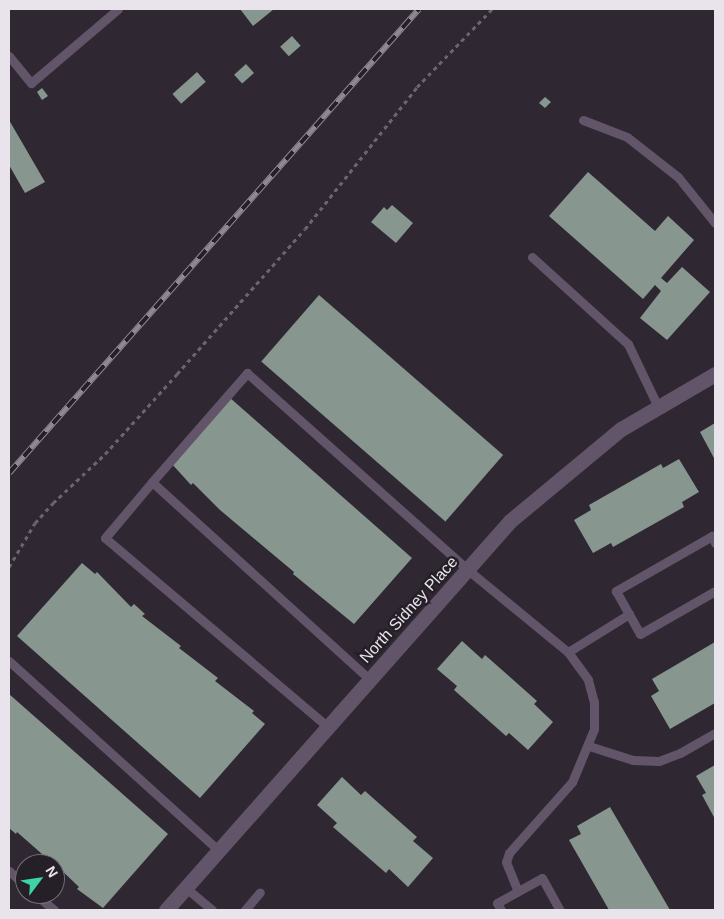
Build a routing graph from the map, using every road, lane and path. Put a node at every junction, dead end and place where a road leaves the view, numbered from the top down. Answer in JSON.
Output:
{"nodes":[{"id":1,"x":118,"y":9,"type":"edge"},
{"id":2,"x":492,"y":9,"type":"edge"},
{"id":3,"x":9,"y":56,"type":"edge"},
{"id":4,"x":583,"y":120,"type":"dead end"},
{"id":5,"x":715,"y":223,"type":"edge"},
{"id":6,"x":532,"y":257,"type":"dead end"},
{"id":7,"x":715,"y":374,"type":"edge"},
{"id":8,"x":658,"y":407,"type":"junction"},
{"id":9,"x":152,"y":482,"type":"junction"},
{"id":10,"x":715,"y":543,"type":"edge"},
{"id":11,"x":9,"y":567,"type":"edge"},
{"id":12,"x":468,"y":570,"type":"junction"},
{"id":13,"x":715,"y":591,"type":"edge"},
{"id":14,"x":628,"y":614,"type":"junction"},
{"id":15,"x":568,"y":652,"type":"junction"},
{"id":16,"x":9,"y":662,"type":"edge"},
{"id":17,"x":370,"y":680,"type":"junction"},
{"id":18,"x":328,"y":727,"type":"junction"},
{"id":19,"x":715,"y":733,"type":"edge"},
{"id":20,"x":589,"y":746,"type":"junction"},
{"id":21,"x":218,"y":850,"type":"junction"},
{"id":22,"x":186,"y":888,"type":"junction"},
{"id":23,"x":518,"y":891,"type":"junction"},
{"id":24,"x":260,"y":892,"type":"dead end"},
{"id":25,"x":166,"y":910,"type":"edge"},
{"id":26,"x":212,"y":910,"type":"edge"},
{"id":27,"x":245,"y":910,"type":"edge"},
{"id":28,"x":501,"y":910,"type":"edge"},
{"id":29,"x":560,"y":910,"type":"edge"}],
"edges":[{"from":1,"to":3,"type":"lane"},
{"from":2,"to":11,"type":"path"},
{"from":4,"to":5,"type":"lane"},
{"from":6,"to":8,"type":"lane"},
{"from":7,"to":8,"type":"street","name":"North Sidney Place"},
{"from":8,"to":12,"type":"street","name":"North Sidney Place"},
{"from":9,"to":12,"type":"lane"},
{"from":9,"to":17,"type":"lane"},
{"from":9,"to":18,"type":"lane"},
{"from":10,"to":14,"type":"lane"},
{"from":12,"to":15,"type":"lane"},
{"from":12,"to":17,"type":"street","name":"North Sidney Place"},
{"from":13,"to":14,"type":"lane"},
{"from":14,"to":15,"type":"lane"},
{"from":15,"to":20,"type":"lane"},
{"from":16,"to":21,"type":"lane"},
{"from":17,"to":18,"type":"street","name":"North Sidney Place"},
{"from":18,"to":21,"type":"street","name":"North Sidney Place"},
{"from":19,"to":20,"type":"lane"},
{"from":20,"to":23,"type":"lane"},
{"from":21,"to":22,"type":"street","name":"North Sidney Place"},
{"from":22,"to":25,"type":"street","name":"North Sidney Place"},
{"from":22,"to":26,"type":"lane"},
{"from":23,"to":28,"type":"lane"},
{"from":23,"to":29,"type":"lane"},
{"from":24,"to":27,"type":"lane"}]}
